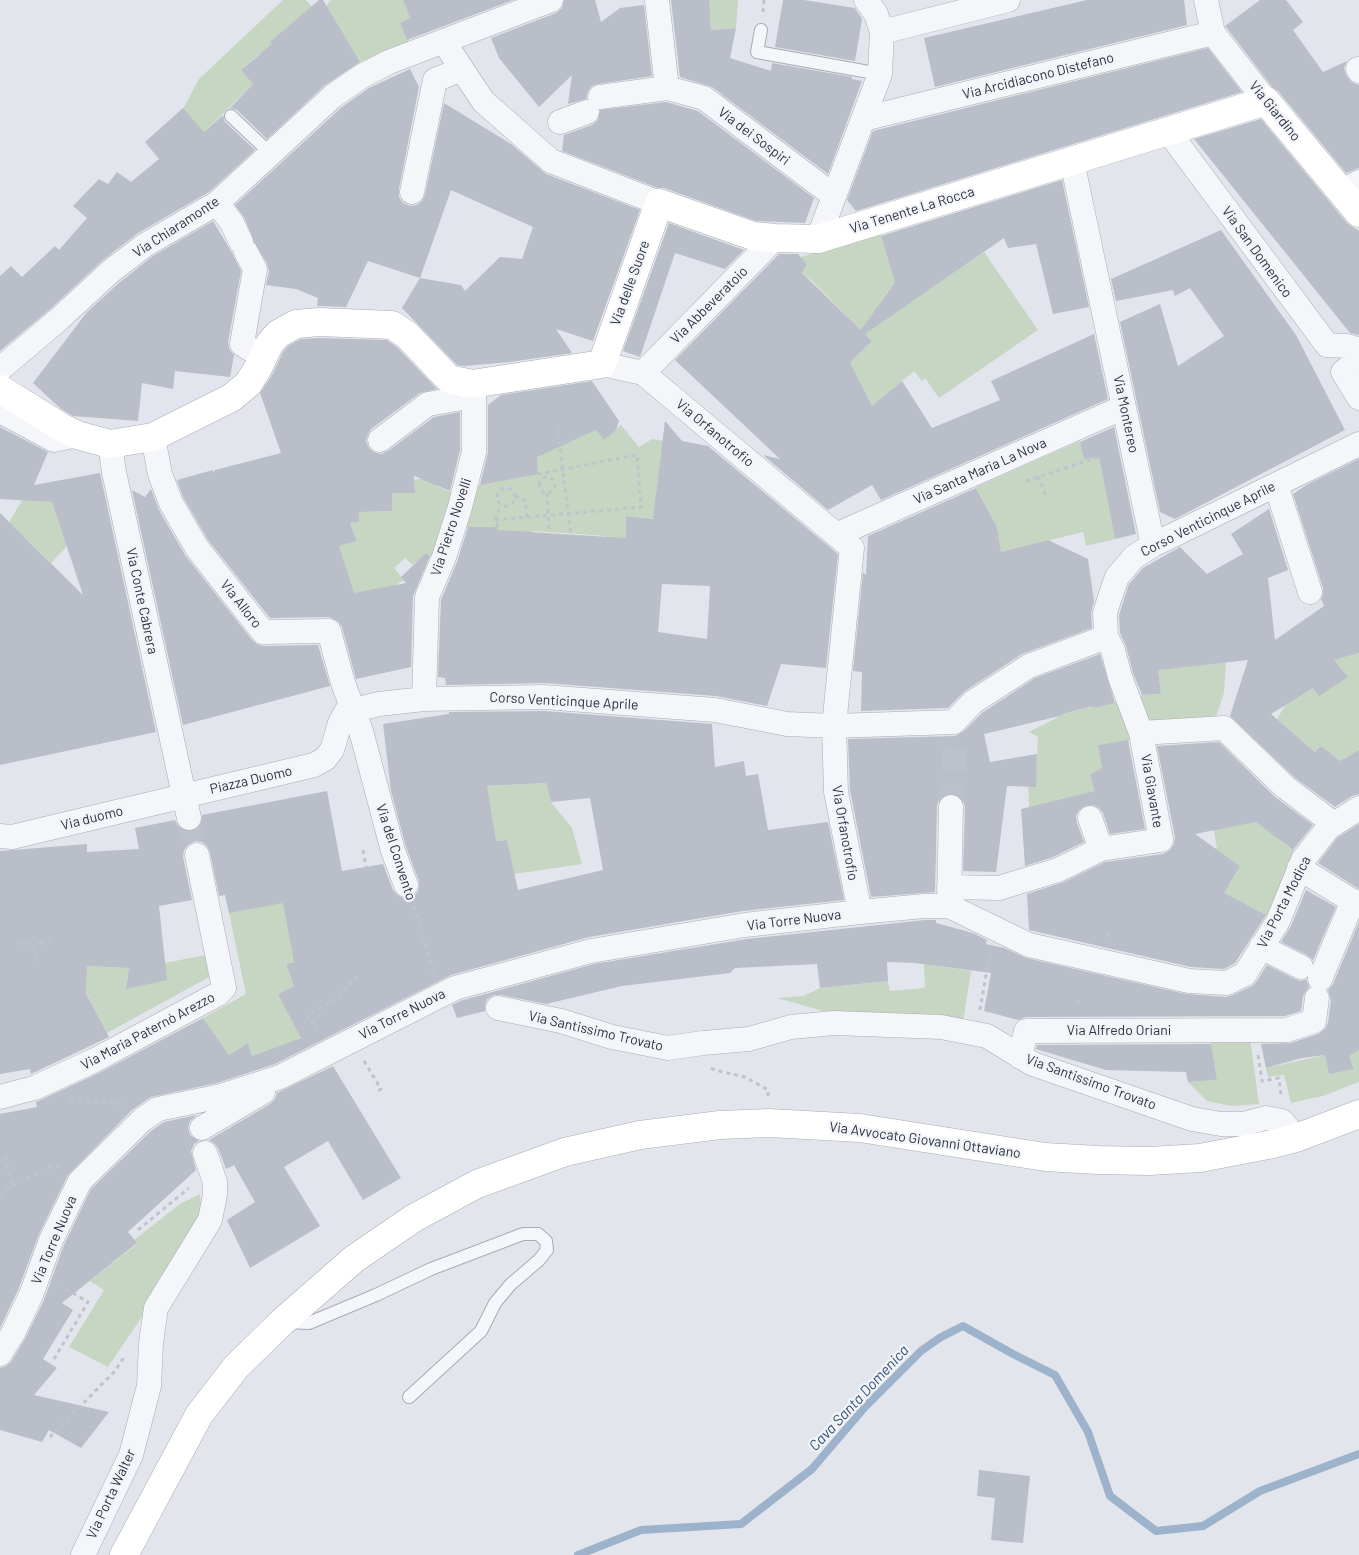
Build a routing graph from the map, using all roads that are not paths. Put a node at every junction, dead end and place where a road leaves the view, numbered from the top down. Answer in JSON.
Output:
{"nodes":[{"id":1,"x":551,"y":0,"type":"edge"},
{"id":2,"x":658,"y":0,"type":"edge"},
{"id":3,"x":866,"y":0,"type":"edge"},
{"id":4,"x":1008,"y":0,"type":"edge"},
{"id":5,"x":1206,"y":0,"type":"edge"},
{"id":6,"x":761,"y":30,"type":"dead end"},
{"id":7,"x":882,"y":32,"type":"junction"},
{"id":8,"x":1213,"y":32,"type":"junction"},
{"id":9,"x":444,"y":42,"type":"junction"},
{"id":10,"x":462,"y":69,"type":"junction"},
{"id":11,"x":880,"y":74,"type":"junction"},
{"id":12,"x":667,"y":88,"type":"junction"},
{"id":13,"x":1266,"y":101,"type":"junction"},
{"id":14,"x":231,"y":116,"type":"dead end"},
{"id":15,"x":863,"y":119,"type":"junction"},
{"id":16,"x":542,"y":129,"type":"junction"},
{"id":17,"x":1168,"y":131,"type":"junction"},
{"id":18,"x":270,"y":153,"type":"junction"},
{"id":19,"x":1072,"y":160,"type":"junction"},
{"id":20,"x":1350,"y":187,"type":"edge"},
{"id":21,"x":412,"y":192,"type":"dead end"},
{"id":22,"x":834,"y":196,"type":"junction"},
{"id":23,"x":217,"y":203,"type":"junction"},
{"id":24,"x":659,"y":203,"type":"junction"},
{"id":25,"x":1359,"y":213,"type":"edge"},
{"id":26,"x":775,"y":238,"type":"junction"},
{"id":27,"x":818,"y":238,"type":"junction"},
{"id":28,"x":1355,"y":352,"type":"edge"},
{"id":29,"x":263,"y":357,"type":"junction"},
{"id":30,"x":602,"y":364,"type":"junction"},
{"id":31,"x":0,"y":369,"type":"edge"},
{"id":32,"x":643,"y":372,"type":"junction"},
{"id":33,"x":0,"y":389,"type":"edge"},
{"id":34,"x":473,"y":390,"type":"junction"},
{"id":35,"x":1359,"y":398,"type":"edge"},
{"id":36,"x":1124,"y":407,"type":"junction"},
{"id":37,"x":0,"y":411,"type":"edge"},
{"id":38,"x":66,"y":437,"type":"junction"},
{"id":39,"x":153,"y":437,"type":"junction"},
{"id":40,"x":380,"y":440,"type":"dead end"},
{"id":41,"x":110,"y":444,"type":"junction"},
{"id":42,"x":1359,"y":444,"type":"edge"},
{"id":43,"x":1276,"y":485,"type":"junction"},
{"id":44,"x":836,"y":536,"type":"junction"},
{"id":45,"x":1153,"y":545,"type":"junction"},
{"id":46,"x":1310,"y":592,"type":"dead end"},
{"id":47,"x":1106,"y":637,"type":"junction"},
{"id":48,"x":424,"y":699,"type":"junction"},
{"id":49,"x":353,"y":709,"type":"junction"},
{"id":50,"x":834,"y":726,"type":"junction"},
{"id":51,"x":1141,"y":732,"type":"junction"},
{"id":52,"x":186,"y":807,"type":"junction"},
{"id":53,"x":951,"y":807,"type":"tunnel mouth"},
{"id":54,"x":1359,"y":808,"type":"edge"},
{"id":55,"x":1090,"y":818,"type":"dead end"},
{"id":56,"x":1334,"y":824,"type":"junction"},
{"id":57,"x":0,"y":836,"type":"edge"},
{"id":58,"x":1101,"y":849,"type":"junction"},
{"id":59,"x":197,"y":855,"type":"tunnel mouth"},
{"id":60,"x":1299,"y":868,"type":"junction"},
{"id":61,"x":1026,"y":881,"type":"joint"},
{"id":62,"x":406,"y":885,"type":"road end"},
{"id":63,"x":949,"y":896,"type":"junction"},
{"id":64,"x":1356,"y":902,"type":"edge"},
{"id":65,"x":860,"y":912,"type":"junction"},
{"id":66,"x":1262,"y":947,"type":"junction"},
{"id":67,"x":1313,"y":981,"type":"junction"},
{"id":68,"x":498,"y":1008,"type":"dead end"},
{"id":69,"x":1020,"y":1057,"type":"junction"},
{"id":70,"x":280,"y":1077,"type":"junction"},
{"id":71,"x":0,"y":1097,"type":"edge"},
{"id":72,"x":1359,"y":1114,"type":"edge"},
{"id":73,"x":202,"y":1128,"type":"dead end"},
{"id":74,"x":1296,"y":1138,"type":"junction"},
{"id":75,"x":208,"y":1162,"type":"road end"},
{"id":76,"x":282,"y":1322,"type":"junction"},
{"id":77,"x":0,"y":1354,"type":"edge"},
{"id":78,"x":408,"y":1397,"type":"dead end"},
{"id":79,"x":83,"y":1555,"type":"edge"},
{"id":80,"x":124,"y":1555,"type":"edge"}],
"edges":[{"from":1,"to":9,"type":"street","name":"Via Chiaramonte"},
{"from":2,"to":12,"type":"street"},
{"from":3,"to":7,"type":"street"},
{"from":4,"to":7,"type":"street"},
{"from":5,"to":8,"type":"street","name":"Via Giardino"},
{"from":6,"to":11,"type":"lane"},
{"from":7,"to":11,"type":"street"},
{"from":8,"to":13,"type":"street","name":"Via Giardino"},
{"from":8,"to":15,"type":"street","name":"Via Arcidiacono Distefano"},
{"from":9,"to":10,"type":"street","name":"Via Tenente La Rocca"},
{"from":9,"to":18,"type":"street","name":"Via Chiaramonte"},
{"from":10,"to":16,"type":"street","name":"Via Tenente La Rocca"},
{"from":10,"to":21,"type":"street"},
{"from":11,"to":15,"type":"street"},
{"from":12,"to":16,"type":"street","name":"Via dei Sospiri"},
{"from":12,"to":22,"type":"street","name":"Via dei Sospiri"},
{"from":13,"to":17,"type":"street","name":"Via Tenente La Rocca"},
{"from":13,"to":20,"type":"street","name":"Via Giardino"},
{"from":14,"to":18,"type":"lane"},
{"from":15,"to":22,"type":"street"},
{"from":16,"to":24,"type":"street","name":"Via Tenente La Rocca"},
{"from":17,"to":19,"type":"street","name":"Via Tenente La Rocca"},
{"from":17,"to":28,"type":"street","name":"Via San Domenico"},
{"from":18,"to":23,"type":"street","name":"Via Chiaramonte"},
{"from":19,"to":27,"type":"street","name":"Via Tenente La Rocca"},
{"from":19,"to":36,"type":"street","name":"Via Montereo"},
{"from":20,"to":25,"type":"street","name":"Via Giardino"},
{"from":22,"to":27,"type":"street"},
{"from":23,"to":29,"type":"street"},
{"from":23,"to":31,"type":"street","name":"Via Chiaramonte"},
{"from":24,"to":26,"type":"street","name":"Via Tenente La Rocca"},
{"from":24,"to":30,"type":"street","name":"Via delle Suore"},
{"from":26,"to":27,"type":"street","name":"Via Tenente La Rocca"},
{"from":26,"to":32,"type":"street","name":"Via Abbeveratoio"},
{"from":28,"to":35,"type":"street","name":"Via San Domenico"},
{"from":29,"to":34,"type":"street","name":"Via Orfanotrofio"},
{"from":29,"to":39,"type":"street","name":"Via Orfanotrofio"},
{"from":30,"to":32,"type":"street","name":"Via Orfanotrofio"},
{"from":30,"to":34,"type":"street","name":"Via Orfanotrofio"},
{"from":32,"to":44,"type":"street","name":"Via Orfanotrofio"},
{"from":33,"to":38,"type":"street"},
{"from":34,"to":40,"type":"street"},
{"from":34,"to":48,"type":"street","name":"Via Pietro Novelli"},
{"from":36,"to":44,"type":"street","name":"Via Santa Maria La Nova"},
{"from":36,"to":45,"type":"street","name":"Via Montereo"},
{"from":37,"to":38,"type":"street"},
{"from":38,"to":41,"type":"street"},
{"from":39,"to":41,"type":"street"},
{"from":39,"to":49,"type":"street","name":"Via Alloro"},
{"from":41,"to":52,"type":"street","name":"Via Conte Cabrera"},
{"from":42,"to":43,"type":"street","name":"Corso Venticinque Aprile"},
{"from":43,"to":45,"type":"street","name":"Corso Venticinque Aprile"},
{"from":43,"to":46,"type":"street"},
{"from":44,"to":50,"type":"street","name":"Via Orfanotrofio"},
{"from":45,"to":47,"type":"street","name":"Corso Venticinque Aprile"},
{"from":47,"to":50,"type":"street"},
{"from":47,"to":51,"type":"street","name":"Via Giavante"},
{"from":48,"to":49,"type":"street","name":"Corso Venticinque Aprile"},
{"from":48,"to":50,"type":"street","name":"Corso Venticinque Aprile"},
{"from":49,"to":52,"type":"street","name":"Piazza Duomo"},
{"from":49,"to":62,"type":"street","name":"Via del Convento"},
{"from":50,"to":65,"type":"street","name":"Via Orfanotrofio"},
{"from":51,"to":56,"type":"street"},
{"from":51,"to":58,"type":"street","name":"Via Giavante"},
{"from":52,"to":57,"type":"street","name":"Via duomo"},
{"from":53,"to":63,"type":"street"},
{"from":54,"to":56,"type":"street","name":"Via Porta Modica"},
{"from":55,"to":58,"type":"street"},
{"from":56,"to":60,"type":"street","name":"Via Porta Modica"},
{"from":58,"to":61,"type":"street","name":"Via Giavante"},
{"from":59,"to":71,"type":"street","name":"Via Maria Paternò Arezzo"},
{"from":60,"to":64,"type":"street"},
{"from":60,"to":66,"type":"street","name":"Via Porta Modica"},
{"from":61,"to":63,"type":"street","name":"Via Torre Nuova"},
{"from":63,"to":65,"type":"street","name":"Via Torre Nuova"},
{"from":63,"to":66,"type":"street","name":"Via Porta Modica"},
{"from":64,"to":67,"type":"street","name":"Via Alfredo Oriani"},
{"from":65,"to":70,"type":"street","name":"Via Torre Nuova"},
{"from":66,"to":67,"type":"street"},
{"from":67,"to":69,"type":"street","name":"Via Alfredo Oriani"},
{"from":68,"to":69,"type":"street","name":"Via Santissimo Trovato"},
{"from":69,"to":74,"type":"street","name":"Via Santissimo Trovato"},
{"from":70,"to":73,"type":"street"},
{"from":70,"to":77,"type":"street","name":"Via Torre Nuova"},
{"from":72,"to":74,"type":"street","name":"Via Avvocato Giovanni Ottaviano"},
{"from":74,"to":76,"type":"street","name":"Via Avvocato Giovanni Ottaviano"},
{"from":75,"to":79,"type":"street","name":"Via Porta Walter"},
{"from":76,"to":78,"type":"lane"},
{"from":76,"to":80,"type":"street","name":"Via Avvocato Giovanni Ottaviano"}]}
